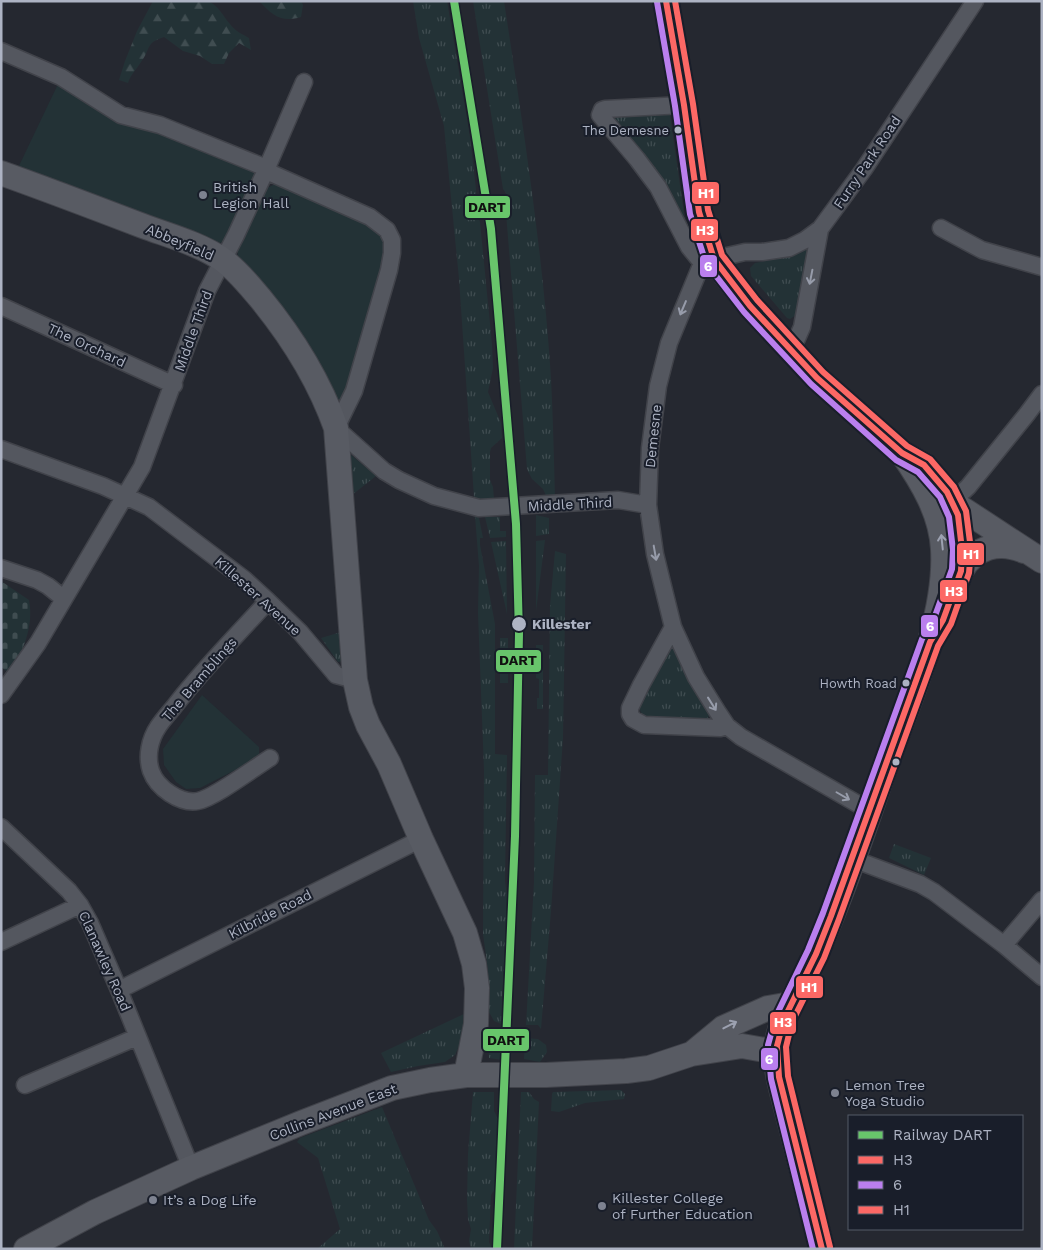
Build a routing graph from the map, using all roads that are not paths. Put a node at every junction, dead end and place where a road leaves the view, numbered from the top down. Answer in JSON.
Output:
{"nodes":[{"id":1,"x":666,"y":1,"type":"edge"},
{"id":2,"x":975,"y":1,"type":"edge"},
{"id":3,"x":1,"y":51,"type":"edge"},
{"id":4,"x":304,"y":82,"type":"dead end"},
{"id":5,"x":684,"y":105,"type":"junction"},
{"id":6,"x":266,"y":170,"type":"junction"},
{"id":7,"x":3,"y":176,"type":"edge"},
{"id":8,"x":941,"y":228,"type":"dead end"},
{"id":9,"x":820,"y":229,"type":"junction"},
{"id":10,"x":222,"y":260,"type":"junction"},
{"id":11,"x":708,"y":261,"type":"junction"},
{"id":12,"x":1042,"y":267,"type":"edge"},
{"id":13,"x":1,"y":306,"type":"edge"},
{"id":14,"x":791,"y":352,"type":"junction"},
{"id":15,"x":174,"y":385,"type":"junction"},
{"id":16,"x":1042,"y":394,"type":"edge"},
{"id":17,"x":336,"y":428,"type":"junction"},
{"id":18,"x":1,"y":449,"type":"edge"},
{"id":19,"x":126,"y":495,"type":"junction"},
{"id":20,"x":648,"y":505,"type":"junction"},
{"id":21,"x":944,"y":507,"type":"junction"},
{"id":22,"x":1039,"y":559,"type":"edge"},
{"id":23,"x":1,"y":568,"type":"edge"},
{"id":24,"x":961,"y":571,"type":"junction"},
{"id":25,"x":63,"y":598,"type":"junction"},
{"id":26,"x":268,"y":601,"type":"junction"},
{"id":27,"x":673,"y":626,"type":"junction"},
{"id":28,"x":930,"y":642,"type":"junction"},
{"id":29,"x":355,"y":680,"type":"junction"},
{"id":30,"x":1,"y":695,"type":"edge"},
{"id":31,"x":727,"y":726,"type":"junction"},
{"id":32,"x":270,"y":758,"type":"dead end"},
{"id":33,"x":870,"y":811,"type":"junction"},
{"id":34,"x":1,"y":827,"type":"edge"},
{"id":35,"x":421,"y":839,"type":"junction"},
{"id":36,"x":853,"y":859,"type":"junction"},
{"id":37,"x":1042,"y":900,"type":"edge"},
{"id":38,"x":80,"y":905,"type":"junction"},
{"id":39,"x":1,"y":942,"type":"edge"},
{"id":40,"x":1004,"y":944,"type":"junction"},
{"id":41,"x":1042,"y":977,"type":"edge"},
{"id":42,"x":119,"y":990,"type":"junction"},
{"id":43,"x":791,"y":1004,"type":"junction"},
{"id":44,"x":137,"y":1037,"type":"junction"},
{"id":45,"x":776,"y":1052,"type":"junction"},
{"id":46,"x":691,"y":1054,"type":"junction"},
{"id":47,"x":478,"y":1075,"type":"junction"},
{"id":48,"x":25,"y":1085,"type":"dead end"},
{"id":49,"x":191,"y":1168,"type":"junction"},
{"id":50,"x":26,"y":1249,"type":"edge"},
{"id":51,"x":822,"y":1249,"type":"edge"}],
"edges":[{"from":1,"to":5,"type":"main road"},
{"from":2,"to":9,"type":"street","name":"Furry Park Road"},
{"from":3,"to":6,"type":"street"},
{"from":4,"to":6,"type":"street","name":"Middle Third"},
{"from":5,"to":11,"type":"main road"},
{"from":5,"to":11,"type":"street"},
{"from":6,"to":10,"type":"street","name":"Middle Third"},
{"from":6,"to":17,"type":"street"},
{"from":7,"to":10,"type":"main road","name":"Abbeyfield"},
{"from":8,"to":12,"type":"street"},
{"from":9,"to":11,"type":"street","name":"Furry Park Road"},
{"from":9,"to":14,"type":"street","one_way":true},
{"from":10,"to":15,"type":"street","name":"Middle Third"},
{"from":10,"to":17,"type":"main road","name":"Abbeyfield"},
{"from":11,"to":14,"type":"main road"},
{"from":11,"to":20,"type":"street","name":"Demesne","one_way":true},
{"from":13,"to":15,"type":"street","name":"The Orchard"},
{"from":14,"to":21,"type":"main road"},
{"from":15,"to":19,"type":"street","name":"Middle Third"},
{"from":16,"to":21,"type":"street"},
{"from":17,"to":20,"type":"street","name":"Middle Third"},
{"from":17,"to":29,"type":"main road"},
{"from":18,"to":19,"type":"street","name":"Killester Avenue"},
{"from":19,"to":25,"type":"street"},
{"from":19,"to":26,"type":"street","name":"Killester Avenue"},
{"from":20,"to":27,"type":"street","name":"Demesne","one_way":true},
{"from":21,"to":22,"type":"main road"},
{"from":21,"to":24,"type":"main road"},
{"from":28,"to":21,"type":"main road","one_way":true},
{"from":22,"to":24,"type":"main road"},
{"from":23,"to":25,"type":"street"},
{"from":24,"to":28,"type":"main road"},
{"from":25,"to":30,"type":"street"},
{"from":26,"to":29,"type":"street","name":"Killester Avenue"},
{"from":26,"to":32,"type":"street","name":"The Bramblings"},
{"from":27,"to":31,"type":"street","name":"Demesne","one_way":true},
{"from":27,"to":31,"type":"street"},
{"from":28,"to":33,"type":"main road"},
{"from":29,"to":35,"type":"main road"},
{"from":31,"to":33,"type":"street","name":"Demesne","one_way":true},
{"from":33,"to":36,"type":"main road"},
{"from":34,"to":38,"type":"street","name":"Clanawley Road"},
{"from":35,"to":42,"type":"street","name":"Kilbride Road"},
{"from":35,"to":47,"type":"main road"},
{"from":36,"to":40,"type":"street"},
{"from":36,"to":43,"type":"main road"},
{"from":37,"to":40,"type":"street"},
{"from":38,"to":39,"type":"street"},
{"from":38,"to":42,"type":"street","name":"Clanawley Road"},
{"from":40,"to":41,"type":"street"},
{"from":42,"to":44,"type":"street","name":"Clanawley Road"},
{"from":43,"to":45,"type":"main road"},
{"from":46,"to":43,"type":"main road","name":"Collins Avenue East","one_way":true},
{"from":44,"to":48,"type":"street"},
{"from":44,"to":49,"type":"street","name":"Clanawley Road"},
{"from":45,"to":46,"type":"main road","name":"Collins Avenue East"},
{"from":45,"to":51,"type":"main road"},
{"from":46,"to":47,"type":"main road","name":"Collins Avenue East"},
{"from":47,"to":49,"type":"main road","name":"Collins Avenue East"},
{"from":49,"to":50,"type":"main road","name":"Collins Avenue East"}]}
